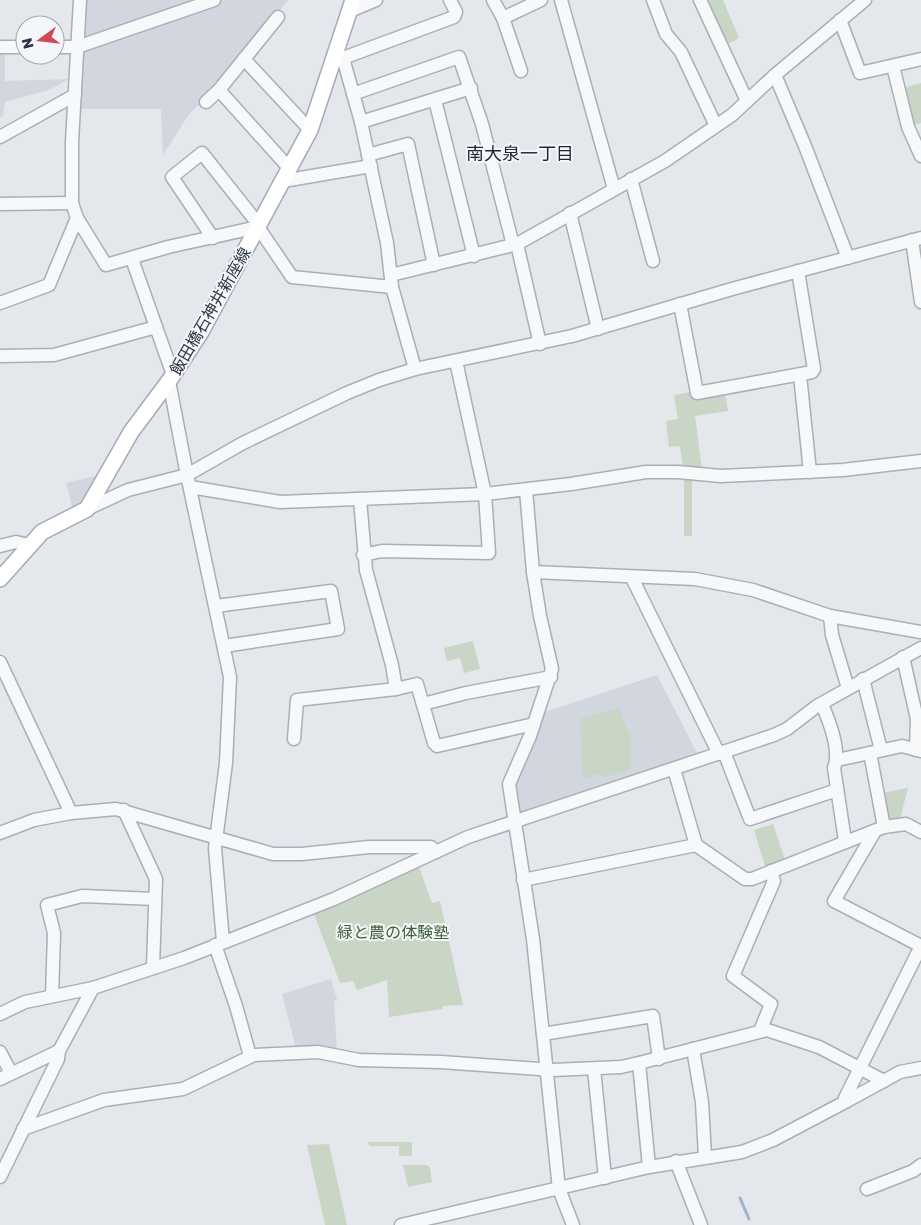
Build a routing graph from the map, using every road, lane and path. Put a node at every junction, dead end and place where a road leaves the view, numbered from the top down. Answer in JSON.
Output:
{"nodes":[{"id":1,"x":80,"y":0,"type":"edge"},
{"id":2,"x":214,"y":0,"type":"edge"},
{"id":3,"x":376,"y":0,"type":"edge"},
{"id":4,"x":450,"y":0,"type":"edge"},
{"id":5,"x":493,"y":0,"type":"edge"},
{"id":6,"x":541,"y":0,"type":"edge"},
{"id":7,"x":561,"y":0,"type":"edge"},
{"id":8,"x":653,"y":0,"type":"edge"},
{"id":9,"x":700,"y":0,"type":"edge"},
{"id":10,"x":865,"y":0,"type":"edge"},
{"id":11,"x":351,"y":6,"type":"edge"},
{"id":12,"x":278,"y":17,"type":"dead end"},
{"id":13,"x":503,"y":18,"type":"junction"},
{"id":14,"x":840,"y":20,"type":"junction"},
{"id":15,"x":0,"y":47,"type":"edge"},
{"id":16,"x":15,"y":47,"type":"edge"},
{"id":17,"x":65,"y":47,"type":"edge"},
{"id":18,"x":77,"y":47,"type":"junction"},
{"id":19,"x":339,"y":56,"type":"junction"},
{"id":20,"x":921,"y":58,"type":"edge"},
{"id":21,"x":244,"y":59,"type":"junction"},
{"id":22,"x":893,"y":66,"type":"junction"},
{"id":23,"x":521,"y":71,"type":"dead end"},
{"id":24,"x":775,"y":75,"type":"junction"},
{"id":25,"x":471,"y":88,"type":"junction"},
{"id":26,"x":219,"y":90,"type":"junction"},
{"id":27,"x":353,"y":94,"type":"junction"},
{"id":28,"x":75,"y":95,"type":"junction"},
{"id":29,"x":435,"y":100,"type":"junction"},
{"id":30,"x":747,"y":101,"type":"junction"},
{"id":31,"x":206,"y":102,"type":"dead end"},
{"id":32,"x":361,"y":122,"type":"junction"},
{"id":33,"x":716,"y":126,"type":"junction"},
{"id":34,"x":310,"y":130,"type":"junction"},
{"id":35,"x":0,"y":139,"type":"edge"},
{"id":36,"x":921,"y":156,"type":"edge"},
{"id":37,"x":369,"y":160,"type":"junction"},
{"id":38,"x":287,"y":175,"type":"junction"},
{"id":39,"x":631,"y":180,"type":"junction"},
{"id":40,"x":614,"y":189,"type":"junction"},
{"id":41,"x":72,"y":203,"type":"junction"},
{"id":42,"x":0,"y":204,"type":"edge"},
{"id":43,"x":570,"y":213,"type":"junction"},
{"id":44,"x":77,"y":218,"type":"junction"},
{"id":45,"x":259,"y":226,"type":"junction"},
{"id":46,"x":213,"y":238,"type":"junction"},
{"id":47,"x":916,"y":239,"type":"edge"},
{"id":48,"x":515,"y":244,"type":"junction"},
{"id":49,"x":474,"y":256,"type":"junction"},
{"id":50,"x":848,"y":258,"type":"junction"},
{"id":51,"x":132,"y":259,"type":"junction"},
{"id":52,"x":653,"y":261,"type":"dead end"},
{"id":53,"x":434,"y":265,"type":"junction"},
{"id":54,"x":798,"y":271,"type":"junction"},
{"id":55,"x":391,"y":281,"type":"junction"},
{"id":56,"x":921,"y":302,"type":"edge"},
{"id":57,"x":0,"y":303,"type":"edge"},
{"id":58,"x":680,"y":304,"type":"junction"},
{"id":59,"x":156,"y":327,"type":"junction"},
{"id":60,"x":598,"y":329,"type":"junction"},
{"id":61,"x":540,"y":344,"type":"junction"},
{"id":62,"x":0,"y":356,"type":"edge"},
{"id":63,"x":456,"y":360,"type":"junction"},
{"id":64,"x":415,"y":369,"type":"junction"},
{"id":65,"x":800,"y":375,"type":"junction"},
{"id":66,"x":171,"y":378,"type":"junction"},
{"id":67,"x":921,"y":461,"type":"edge"},
{"id":68,"x":810,"y":472,"type":"junction"},
{"id":69,"x":188,"y":481,"type":"junction"},
{"id":70,"x":526,"y":490,"type":"junction"},
{"id":71,"x":485,"y":494,"type":"junction"},
{"id":72,"x":360,"y":499,"type":"junction"},
{"id":73,"x":87,"y":509,"type":"junction"},
{"id":74,"x":29,"y":545,"type":"junction"},
{"id":75,"x":0,"y":546,"type":"edge"},
{"id":76,"x":364,"y":555,"type":"junction"},
{"id":77,"x":533,"y":572,"type":"junction"},
{"id":78,"x":632,"y":578,"type":"junction"},
{"id":79,"x":0,"y":579,"type":"edge"},
{"id":80,"x":216,"y":606,"type":"junction"},
{"id":81,"x":830,"y":616,"type":"junction"},
{"id":82,"x":921,"y":632,"type":"edge"},
{"id":83,"x":224,"y":646,"type":"junction"},
{"id":84,"x":921,"y":648,"type":"edge"},
{"id":85,"x":902,"y":657,"type":"junction"},
{"id":86,"x":0,"y":662,"type":"edge"},
{"id":87,"x":551,"y":677,"type":"junction"},
{"id":88,"x":862,"y":679,"type":"junction"},
{"id":89,"x":848,"y":688,"type":"junction"},
{"id":90,"x":396,"y":689,"type":"junction"},
{"id":91,"x":423,"y":704,"type":"junction"},
{"id":92,"x":822,"y":704,"type":"junction"},
{"id":93,"x":534,"y":724,"type":"junction"},
{"id":94,"x":294,"y":739,"type":"dead end"},
{"id":95,"x":918,"y":751,"type":"edge"},
{"id":96,"x":876,"y":752,"type":"junction"},
{"id":97,"x":722,"y":753,"type":"junction"},
{"id":98,"x":837,"y":760,"type":"junction"},
{"id":99,"x":674,"y":769,"type":"junction"},
{"id":100,"x":837,"y":790,"type":"junction"},
{"id":101,"x":124,"y":810,"type":"junction"},
{"id":102,"x":71,"y":813,"type":"junction"},
{"id":103,"x":514,"y":821,"type":"junction"},
{"id":104,"x":879,"y":829,"type":"junction"},
{"id":105,"x":921,"y":832,"type":"edge"},
{"id":106,"x":0,"y":833,"type":"edge"},
{"id":107,"x":217,"y":839,"type":"junction"},
{"id":108,"x":846,"y":841,"type":"junction"},
{"id":109,"x":696,"y":846,"type":"junction"},
{"id":110,"x":436,"y":852,"type":"junction"},
{"id":111,"x":771,"y":871,"type":"junction"},
{"id":112,"x":523,"y":880,"type":"junction"},
{"id":113,"x":155,"y":899,"type":"junction"},
{"id":114,"x":219,"y":944,"type":"junction"},
{"id":115,"x":921,"y":946,"type":"edge"},
{"id":116,"x":153,"y":967,"type":"junction"},
{"id":117,"x":93,"y":988,"type":"junction"},
{"id":118,"x":52,"y":996,"type":"junction"},
{"id":119,"x":0,"y":1014,"type":"edge"},
{"id":120,"x":760,"y":1031,"type":"junction"},
{"id":121,"x":543,"y":1034,"type":"junction"},
{"id":122,"x":694,"y":1049,"type":"junction"},
{"id":123,"x":59,"y":1051,"type":"junction"},
{"id":124,"x":0,"y":1052,"type":"edge"},
{"id":125,"x":250,"y":1056,"type":"junction"},
{"id":126,"x":659,"y":1059,"type":"junction"},
{"id":127,"x":640,"y":1063,"type":"junction"},
{"id":128,"x":860,"y":1067,"type":"junction"},
{"id":129,"x":921,"y":1068,"type":"edge"},
{"id":130,"x":546,"y":1069,"type":"junction"},
{"id":131,"x":594,"y":1069,"type":"junction"},
{"id":132,"x":6,"y":1076,"type":"edge"},
{"id":133,"x":884,"y":1081,"type":"junction"},
{"id":134,"x":847,"y":1101,"type":"junction"},
{"id":135,"x":24,"y":1129,"type":"junction"},
{"id":136,"x":705,"y":1158,"type":"junction"},
{"id":137,"x":676,"y":1161,"type":"junction"},
{"id":138,"x":921,"y":1166,"type":"edge"},
{"id":139,"x":649,"y":1167,"type":"junction"},
{"id":140,"x":0,"y":1177,"type":"edge"},
{"id":141,"x":604,"y":1178,"type":"junction"},
{"id":142,"x":559,"y":1189,"type":"junction"},
{"id":143,"x":867,"y":1189,"type":"dead end"},
{"id":144,"x":401,"y":1225,"type":"edge"},
{"id":145,"x":573,"y":1225,"type":"edge"},
{"id":146,"x":701,"y":1225,"type":"edge"}],
"edges":[{"from":1,"to":18,"type":"street"},
{"from":2,"to":18,"type":"street"},
{"from":3,"to":11,"type":"street"},
{"from":4,"to":19,"type":"street"},
{"from":5,"to":13,"type":"street"},
{"from":6,"to":13,"type":"street"},
{"from":7,"to":40,"type":"street"},
{"from":8,"to":33,"type":"street"},
{"from":9,"to":30,"type":"street"},
{"from":10,"to":14,"type":"street"},
{"from":11,"to":19,"type":"main road","name":"飯田橋石神井新座線"},
{"from":12,"to":21,"type":"street"},
{"from":13,"to":23,"type":"street"},
{"from":14,"to":22,"type":"street"},
{"from":14,"to":24,"type":"street"},
{"from":15,"to":16,"type":"street"},
{"from":17,"to":18,"type":"street"},
{"from":18,"to":28,"type":"street"},
{"from":19,"to":27,"type":"street"},
{"from":19,"to":34,"type":"main road","name":"飯田橋石神井新座線"},
{"from":20,"to":22,"type":"street"},
{"from":21,"to":26,"type":"street"},
{"from":21,"to":34,"type":"street"},
{"from":22,"to":36,"type":"street"},
{"from":24,"to":30,"type":"street"},
{"from":24,"to":50,"type":"street"},
{"from":25,"to":27,"type":"street"},
{"from":25,"to":29,"type":"street"},
{"from":25,"to":48,"type":"street"},
{"from":26,"to":31,"type":"street"},
{"from":26,"to":38,"type":"street"},
{"from":27,"to":32,"type":"street"},
{"from":28,"to":35,"type":"street"},
{"from":28,"to":41,"type":"street"},
{"from":29,"to":32,"type":"street"},
{"from":29,"to":49,"type":"street"},
{"from":30,"to":33,"type":"street"},
{"from":32,"to":37,"type":"street"},
{"from":33,"to":39,"type":"street"},
{"from":34,"to":38,"type":"main road","name":"飯田橋石神井新座線"},
{"from":37,"to":38,"type":"street"},
{"from":37,"to":53,"type":"street"},
{"from":37,"to":55,"type":"street"},
{"from":38,"to":45,"type":"main road","name":"飯田橋石神井新座線"},
{"from":39,"to":40,"type":"street"},
{"from":39,"to":52,"type":"street"},
{"from":40,"to":43,"type":"street"},
{"from":41,"to":42,"type":"street"},
{"from":41,"to":44,"type":"street"},
{"from":43,"to":48,"type":"street"},
{"from":43,"to":60,"type":"street"},
{"from":44,"to":51,"type":"street"},
{"from":44,"to":57,"type":"street"},
{"from":45,"to":46,"type":"street"},
{"from":45,"to":46,"type":"street"},
{"from":45,"to":55,"type":"street"},
{"from":45,"to":66,"type":"main road","name":"飯田橋石神井新座線"},
{"from":46,"to":51,"type":"street"},
{"from":47,"to":50,"type":"street"},
{"from":47,"to":56,"type":"street"},
{"from":48,"to":49,"type":"street"},
{"from":48,"to":61,"type":"street"},
{"from":49,"to":53,"type":"street"},
{"from":50,"to":54,"type":"street"},
{"from":51,"to":59,"type":"street"},
{"from":53,"to":55,"type":"street"},
{"from":54,"to":58,"type":"street"},
{"from":54,"to":65,"type":"street"},
{"from":55,"to":64,"type":"street"},
{"from":58,"to":60,"type":"street"},
{"from":58,"to":65,"type":"street"},
{"from":59,"to":62,"type":"street"},
{"from":59,"to":66,"type":"street"},
{"from":60,"to":61,"type":"street"},
{"from":61,"to":63,"type":"street"},
{"from":63,"to":64,"type":"street"},
{"from":63,"to":71,"type":"street"},
{"from":64,"to":69,"type":"street"},
{"from":65,"to":68,"type":"street"},
{"from":66,"to":69,"type":"street"},
{"from":66,"to":73,"type":"main road","name":"飯田橋石神井新座線"},
{"from":67,"to":68,"type":"street"},
{"from":68,"to":70,"type":"street"},
{"from":69,"to":72,"type":"street"},
{"from":69,"to":73,"type":"street"},
{"from":69,"to":80,"type":"street"},
{"from":70,"to":71,"type":"street"},
{"from":70,"to":77,"type":"street"},
{"from":71,"to":72,"type":"street"},
{"from":71,"to":76,"type":"street"},
{"from":72,"to":76,"type":"street"},
{"from":73,"to":74,"type":"main road"},
{"from":74,"to":75,"type":"street"},
{"from":74,"to":79,"type":"main road"},
{"from":76,"to":90,"type":"street"},
{"from":77,"to":78,"type":"street"},
{"from":77,"to":87,"type":"street"},
{"from":78,"to":81,"type":"street"},
{"from":78,"to":97,"type":"street"},
{"from":80,"to":83,"type":"street"},
{"from":80,"to":83,"type":"street"},
{"from":81,"to":82,"type":"street"},
{"from":81,"to":89,"type":"street"},
{"from":83,"to":107,"type":"street"},
{"from":84,"to":85,"type":"street"},
{"from":85,"to":88,"type":"street"},
{"from":85,"to":95,"type":"street"},
{"from":86,"to":102,"type":"street"},
{"from":87,"to":91,"type":"street"},
{"from":87,"to":93,"type":"street"},
{"from":88,"to":89,"type":"street"},
{"from":88,"to":96,"type":"street"},
{"from":89,"to":92,"type":"street"},
{"from":90,"to":91,"type":"street"},
{"from":90,"to":94,"type":"street"},
{"from":91,"to":93,"type":"street"},
{"from":92,"to":97,"type":"street"},
{"from":92,"to":98,"type":"street"},
{"from":93,"to":103,"type":"street"},
{"from":95,"to":96,"type":"street"},
{"from":96,"to":98,"type":"street"},
{"from":96,"to":104,"type":"street"},
{"from":97,"to":99,"type":"street"},
{"from":97,"to":100,"type":"street"},
{"from":98,"to":100,"type":"street"},
{"from":99,"to":103,"type":"street"},
{"from":99,"to":109,"type":"street"},
{"from":100,"to":108,"type":"street"},
{"from":101,"to":102,"type":"street"},
{"from":101,"to":107,"type":"street"},
{"from":101,"to":113,"type":"street"},
{"from":102,"to":106,"type":"street"},
{"from":103,"to":110,"type":"street"},
{"from":103,"to":112,"type":"street"},
{"from":104,"to":105,"type":"street"},
{"from":104,"to":108,"type":"street"},
{"from":104,"to":115,"type":"street"},
{"from":107,"to":110,"type":"street"},
{"from":107,"to":114,"type":"street"},
{"from":108,"to":111,"type":"street"},
{"from":109,"to":111,"type":"street"},
{"from":109,"to":112,"type":"street"},
{"from":110,"to":114,"type":"street"},
{"from":111,"to":120,"type":"street"},
{"from":112,"to":121,"type":"street"},
{"from":113,"to":116,"type":"street"},
{"from":113,"to":118,"type":"street"},
{"from":114,"to":116,"type":"street"},
{"from":114,"to":125,"type":"street"},
{"from":115,"to":128,"type":"street"},
{"from":116,"to":117,"type":"street"},
{"from":117,"to":118,"type":"street"},
{"from":117,"to":123,"type":"street"},
{"from":118,"to":119,"type":"street"},
{"from":120,"to":122,"type":"street"},
{"from":120,"to":128,"type":"street"},
{"from":121,"to":126,"type":"street"},
{"from":121,"to":130,"type":"street"},
{"from":122,"to":126,"type":"street"},
{"from":122,"to":136,"type":"street"},
{"from":123,"to":132,"type":"street"},
{"from":123,"to":135,"type":"street"},
{"from":124,"to":132,"type":"street"},
{"from":125,"to":130,"type":"street"},
{"from":125,"to":135,"type":"street"},
{"from":126,"to":127,"type":"street"},
{"from":127,"to":131,"type":"street"},
{"from":127,"to":139,"type":"street"},
{"from":128,"to":133,"type":"street"},
{"from":128,"to":134,"type":"street"},
{"from":129,"to":133,"type":"street"},
{"from":130,"to":131,"type":"street"},
{"from":130,"to":142,"type":"street"},
{"from":131,"to":141,"type":"street"},
{"from":133,"to":134,"type":"street"},
{"from":134,"to":136,"type":"street"},
{"from":135,"to":140,"type":"street"},
{"from":136,"to":137,"type":"street"},
{"from":137,"to":139,"type":"street"},
{"from":137,"to":146,"type":"street"},
{"from":138,"to":143,"type":"street"},
{"from":139,"to":141,"type":"street"},
{"from":141,"to":142,"type":"street"},
{"from":142,"to":144,"type":"street"},
{"from":142,"to":145,"type":"street"}]}
